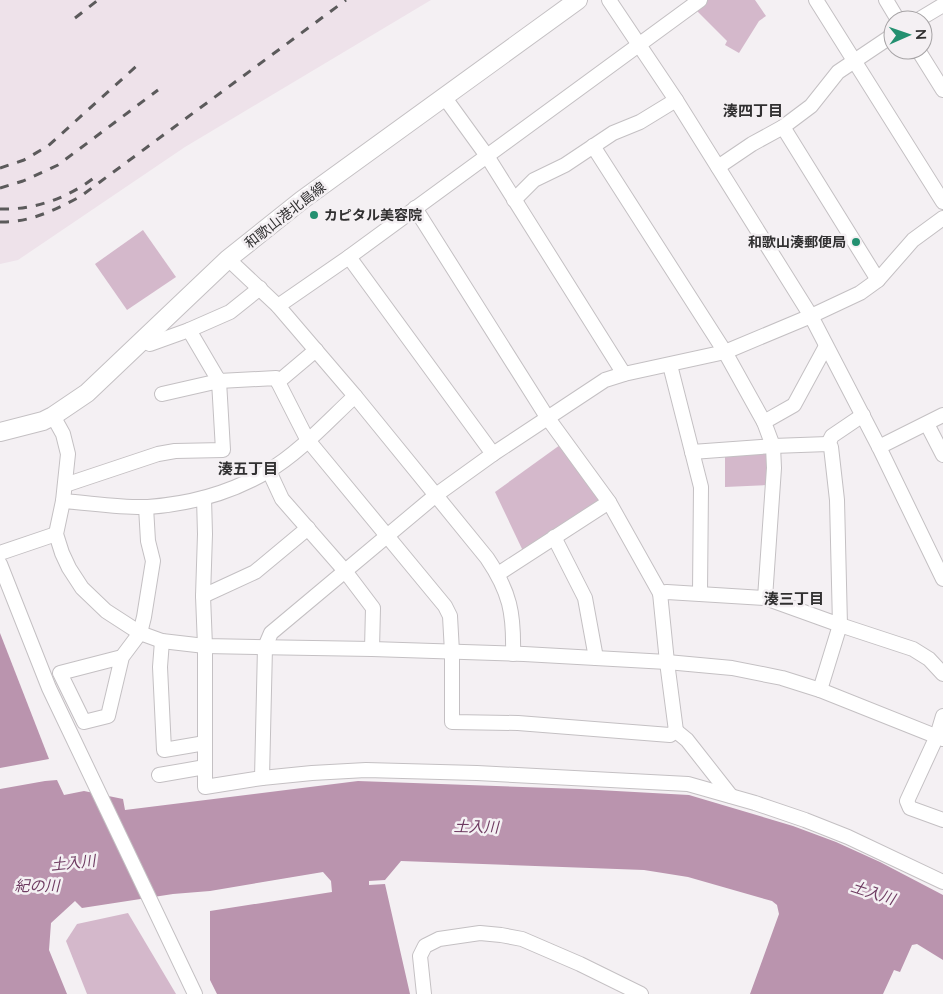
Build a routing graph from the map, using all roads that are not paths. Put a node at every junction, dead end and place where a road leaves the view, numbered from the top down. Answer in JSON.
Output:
{"nodes":[{"id":1,"x":578,"y":0,"type":"edge"},
{"id":2,"x":609,"y":0,"type":"edge"},
{"id":3,"x":700,"y":0,"type":"edge"},
{"id":4,"x":816,"y":0,"type":"edge"},
{"id":5,"x":883,"y":42,"type":"edge"},
{"id":6,"x":639,"y":44,"type":"junction"},
{"id":7,"x":854,"y":60,"type":"junction"},
{"id":8,"x":924,"y":60,"type":"edge"},
{"id":9,"x":943,"y":90,"type":"edge"},
{"id":10,"x":445,"y":98,"type":"junction"},
{"id":11,"x":676,"y":100,"type":"junction"},
{"id":12,"x":783,"y":127,"type":"junction"},
{"id":13,"x":593,"y":146,"type":"junction"},
{"id":14,"x":487,"y":156,"type":"junction"},
{"id":15,"x":718,"y":167,"type":"junction"},
{"id":16,"x":514,"y":200,"type":"junction"},
{"id":17,"x":943,"y":202,"type":"edge"},
{"id":18,"x":415,"y":208,"type":"junction"},
{"id":19,"x":943,"y":218,"type":"edge"},
{"id":20,"x":349,"y":257,"type":"junction"},
{"id":21,"x":228,"y":260,"type":"junction"},
{"id":22,"x":878,"y":280,"type":"junction"},
{"id":23,"x":260,"y":288,"type":"junction"},
{"id":24,"x":278,"y":306,"type":"junction"},
{"id":25,"x":811,"y":316,"type":"junction"},
{"id":26,"x":189,"y":330,"type":"junction"},
{"id":27,"x":143,"y":341,"type":"junction"},
{"id":28,"x":826,"y":346,"type":"junction"},
{"id":29,"x":316,"y":350,"type":"junction"},
{"id":30,"x":725,"y":352,"type":"junction"},
{"id":31,"x":670,"y":365,"type":"junction"},
{"id":32,"x":624,"y":374,"type":"junction"},
{"id":33,"x":218,"y":381,"type":"junction"},
{"id":34,"x":278,"y":382,"type":"junction"},
{"id":35,"x":162,"y":394,"type":"dead end"},
{"id":36,"x":355,"y":396,"type":"junction"},
{"id":37,"x":863,"y":415,"type":"junction"},
{"id":38,"x":53,"y":416,"type":"junction"},
{"id":39,"x":943,"y":416,"type":"edge"},
{"id":40,"x":547,"y":417,"type":"junction"},
{"id":41,"x":764,"y":422,"type":"junction"},
{"id":42,"x":927,"y":424,"type":"junction"},
{"id":43,"x":0,"y":432,"type":"edge"},
{"id":44,"x":307,"y":440,"type":"junction"},
{"id":45,"x":828,"y":444,"type":"junction"},
{"id":46,"x":773,"y":446,"type":"junction"},
{"id":47,"x":879,"y":448,"type":"junction"},
{"id":48,"x":692,"y":452,"type":"junction"},
{"id":49,"x":492,"y":454,"type":"junction"},
{"id":50,"x":943,"y":455,"type":"edge"},
{"id":51,"x":269,"y":470,"type":"junction"},
{"id":52,"x":65,"y":485,"type":"junction"},
{"id":53,"x":436,"y":495,"type":"junction"},
{"id":54,"x":204,"y":498,"type":"junction"},
{"id":55,"x":64,"y":501,"type":"junction"},
{"id":56,"x":609,"y":502,"type":"junction"},
{"id":57,"x":146,"y":507,"type":"junction"},
{"id":58,"x":308,"y":528,"type":"junction"},
{"id":59,"x":56,"y":534,"type":"junction"},
{"id":60,"x":387,"y":536,"type":"junction"},
{"id":61,"x":554,"y":537,"type":"junction"},
{"id":62,"x":0,"y":553,"type":"edge"},
{"id":63,"x":0,"y":564,"type":"edge"},
{"id":64,"x":345,"y":571,"type":"junction"},
{"id":65,"x":498,"y":574,"type":"junction"},
{"id":66,"x":943,"y":578,"type":"edge"},
{"id":67,"x":660,"y":593,"type":"junction"},
{"id":68,"x":700,"y":593,"type":"junction"},
{"id":69,"x":203,"y":596,"type":"junction"},
{"id":70,"x":765,"y":598,"type":"junction"},
{"id":71,"x":840,"y":624,"type":"junction"},
{"id":72,"x":140,"y":633,"type":"junction"},
{"id":73,"x":162,"y":641,"type":"junction"},
{"id":74,"x":205,"y":646,"type":"junction"},
{"id":75,"x":265,"y":647,"type":"junction"},
{"id":76,"x":372,"y":649,"type":"junction"},
{"id":77,"x":452,"y":652,"type":"junction"},
{"id":78,"x":513,"y":654,"type":"junction"},
{"id":79,"x":122,"y":657,"type":"junction"},
{"id":80,"x":596,"y":658,"type":"junction"},
{"id":81,"x":667,"y":662,"type":"junction"},
{"id":82,"x":943,"y":674,"type":"edge"},
{"id":83,"x":820,"y":690,"type":"junction"},
{"id":84,"x":943,"y":716,"type":"edge"},
{"id":85,"x":676,"y":731,"type":"junction"},
{"id":86,"x":940,"y":738,"type":"edge"},
{"id":87,"x":205,"y":743,"type":"junction"},
{"id":88,"x":205,"y":767,"type":"junction"},
{"id":89,"x":159,"y":775,"type":"dead end"},
{"id":90,"x":262,"y":778,"type":"junction"},
{"id":91,"x":732,"y":796,"type":"junction"},
{"id":92,"x":943,"y":820,"type":"edge"},
{"id":93,"x":943,"y":882,"type":"edge"},
{"id":94,"x":195,"y":994,"type":"edge"},
{"id":95,"x":424,"y":994,"type":"edge"},
{"id":96,"x":640,"y":994,"type":"edge"}],
"edges":[{"from":1,"to":10,"type":"main road","name":"和歌山港北島線"},
{"from":2,"to":6,"type":"street"},
{"from":3,"to":6,"type":"street"},
{"from":4,"to":7,"type":"street"},
{"from":5,"to":7,"type":"street"},
{"from":6,"to":11,"type":"street"},
{"from":6,"to":14,"type":"street"},
{"from":7,"to":12,"type":"street"},
{"from":7,"to":17,"type":"street"},
{"from":8,"to":9,"type":"street"},
{"from":10,"to":14,"type":"street"},
{"from":10,"to":21,"type":"main road","name":"和歌山港北島線"},
{"from":11,"to":13,"type":"street"},
{"from":11,"to":15,"type":"street"},
{"from":12,"to":15,"type":"street"},
{"from":12,"to":22,"type":"street"},
{"from":13,"to":16,"type":"street"},
{"from":13,"to":30,"type":"street"},
{"from":14,"to":16,"type":"street"},
{"from":14,"to":18,"type":"street"},
{"from":15,"to":25,"type":"street"},
{"from":16,"to":32,"type":"street"},
{"from":18,"to":20,"type":"street"},
{"from":18,"to":40,"type":"street"},
{"from":19,"to":22,"type":"street"},
{"from":20,"to":24,"type":"street"},
{"from":20,"to":49,"type":"street"},
{"from":21,"to":23,"type":"street"},
{"from":21,"to":27,"type":"main road","name":"和歌山港北島線"},
{"from":22,"to":25,"type":"street"},
{"from":23,"to":24,"type":"street"},
{"from":23,"to":26,"type":"street"},
{"from":24,"to":29,"type":"street"},
{"from":25,"to":28,"type":"street"},
{"from":25,"to":30,"type":"street"},
{"from":26,"to":27,"type":"street"},
{"from":26,"to":33,"type":"street"},
{"from":27,"to":38,"type":"main road","name":"和歌山港北島線"},
{"from":28,"to":37,"type":"street"},
{"from":28,"to":41,"type":"street"},
{"from":29,"to":34,"type":"street"},
{"from":29,"to":36,"type":"street"},
{"from":30,"to":31,"type":"street"},
{"from":30,"to":41,"type":"street"},
{"from":31,"to":32,"type":"street"},
{"from":31,"to":48,"type":"street"},
{"from":32,"to":40,"type":"street"},
{"from":33,"to":34,"type":"street"},
{"from":33,"to":35,"type":"street"},
{"from":33,"to":52,"type":"street"},
{"from":34,"to":44,"type":"street"},
{"from":36,"to":44,"type":"street"},
{"from":36,"to":53,"type":"street"},
{"from":37,"to":45,"type":"street"},
{"from":37,"to":47,"type":"street"},
{"from":38,"to":43,"type":"main road","name":"和歌山港北島線"},
{"from":38,"to":52,"type":"street"},
{"from":39,"to":42,"type":"street"},
{"from":40,"to":49,"type":"street"},
{"from":40,"to":56,"type":"street"},
{"from":41,"to":46,"type":"street"},
{"from":42,"to":47,"type":"street"},
{"from":42,"to":50,"type":"street"},
{"from":44,"to":51,"type":"street"},
{"from":44,"to":60,"type":"street"},
{"from":45,"to":46,"type":"street"},
{"from":45,"to":71,"type":"street"},
{"from":46,"to":48,"type":"street"},
{"from":46,"to":70,"type":"street"},
{"from":47,"to":66,"type":"street"},
{"from":48,"to":68,"type":"street"},
{"from":49,"to":53,"type":"street"},
{"from":51,"to":54,"type":"street"},
{"from":51,"to":58,"type":"street"},
{"from":52,"to":55,"type":"street"},
{"from":53,"to":60,"type":"street"},
{"from":53,"to":65,"type":"street"},
{"from":54,"to":57,"type":"street"},
{"from":54,"to":69,"type":"street"},
{"from":55,"to":57,"type":"street"},
{"from":55,"to":59,"type":"street"},
{"from":56,"to":61,"type":"street"},
{"from":56,"to":67,"type":"street"},
{"from":57,"to":72,"type":"street"},
{"from":58,"to":64,"type":"street"},
{"from":58,"to":69,"type":"street"},
{"from":59,"to":62,"type":"street"},
{"from":59,"to":72,"type":"street"},
{"from":60,"to":64,"type":"street"},
{"from":60,"to":77,"type":"street"},
{"from":61,"to":65,"type":"street"},
{"from":61,"to":80,"type":"street"},
{"from":63,"to":94,"type":"street"},
{"from":64,"to":75,"type":"street"},
{"from":64,"to":76,"type":"street"},
{"from":65,"to":78,"type":"street"},
{"from":67,"to":68,"type":"street"},
{"from":67,"to":81,"type":"street"},
{"from":68,"to":70,"type":"street"},
{"from":69,"to":74,"type":"street"},
{"from":70,"to":71,"type":"street"},
{"from":71,"to":82,"type":"street"},
{"from":71,"to":83,"type":"street"},
{"from":72,"to":73,"type":"street"},
{"from":72,"to":79,"type":"street"},
{"from":73,"to":74,"type":"street"},
{"from":73,"to":87,"type":"street"},
{"from":74,"to":75,"type":"street"},
{"from":74,"to":87,"type":"street"},
{"from":75,"to":76,"type":"street"},
{"from":75,"to":90,"type":"street"},
{"from":76,"to":77,"type":"street"},
{"from":77,"to":78,"type":"street"},
{"from":77,"to":85,"type":"street"},
{"from":78,"to":80,"type":"street"},
{"from":79,"to":79,"type":"street"},
{"from":80,"to":81,"type":"street"},
{"from":81,"to":83,"type":"street"},
{"from":81,"to":85,"type":"street"},
{"from":83,"to":86,"type":"street"},
{"from":84,"to":86,"type":"street"},
{"from":85,"to":91,"type":"street"},
{"from":86,"to":92,"type":"street"},
{"from":87,"to":88,"type":"street"},
{"from":88,"to":89,"type":"street"},
{"from":88,"to":90,"type":"street"},
{"from":90,"to":91,"type":"street"},
{"from":91,"to":93,"type":"street"},
{"from":95,"to":96,"type":"street"}]}
